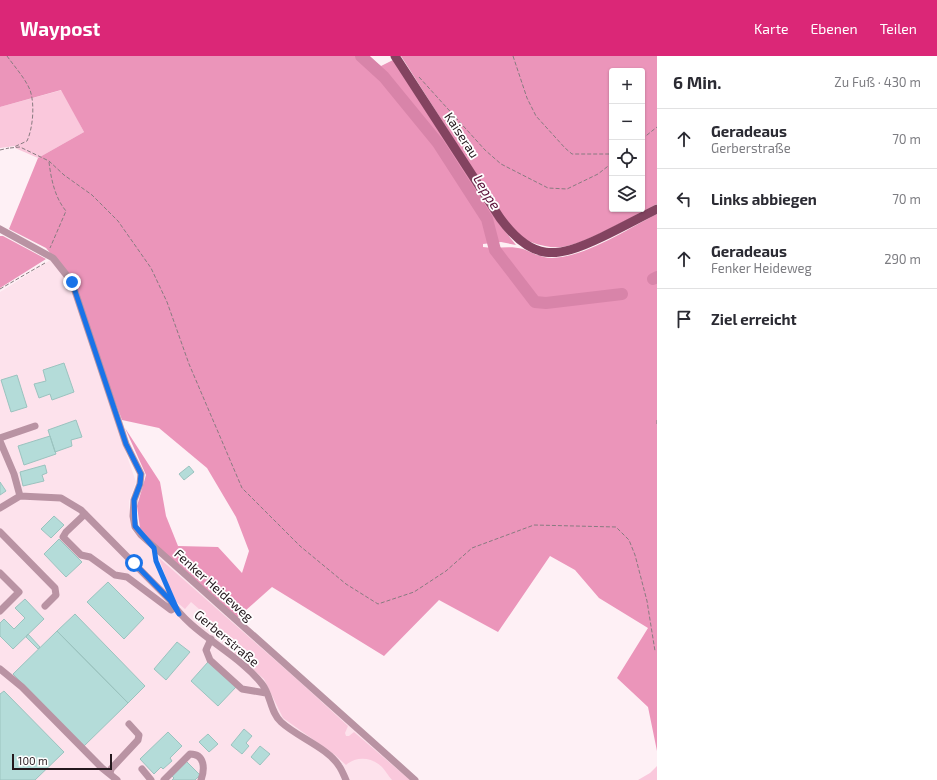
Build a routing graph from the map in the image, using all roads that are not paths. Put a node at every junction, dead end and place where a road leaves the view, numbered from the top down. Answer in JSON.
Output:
{"nodes":[{"id":1,"x":395,"y":56,"type":"edge"},
{"id":2,"x":657,"y":209,"type":"edge"},
{"id":3,"x":0,"y":229,"type":"edge"},
{"id":4,"x":35,"y":426,"type":"dead end"},
{"id":5,"x":0,"y":438,"type":"edge"},
{"id":6,"x":0,"y":441,"type":"edge"},
{"id":7,"x":20,"y":496,"type":"junction"},
{"id":8,"x":0,"y":508,"type":"edge"},
{"id":9,"x":85,"y":514,"type":"junction"},
{"id":10,"x":0,"y":532,"type":"edge"},
{"id":11,"x":0,"y":573,"type":"edge"},
{"id":12,"x":45,"y":606,"type":"dead end"},
{"id":13,"x":174,"y":608,"type":"junction"},
{"id":14,"x":0,"y":611,"type":"edge"},
{"id":15,"x":211,"y":639,"type":"junction"},
{"id":16,"x":0,"y":669,"type":"edge"},
{"id":17,"x":266,"y":693,"type":"junction"},
{"id":18,"x":129,"y":724,"type":"dead end"},
{"id":19,"x":142,"y":769,"type":"dead end"},
{"id":20,"x":110,"y":774,"type":"junction"},
{"id":21,"x":117,"y":780,"type":"edge"},
{"id":22,"x":151,"y":780,"type":"edge"},
{"id":23,"x":164,"y":780,"type":"edge"},
{"id":24,"x":201,"y":780,"type":"edge"},
{"id":25,"x":346,"y":780,"type":"edge"},
{"id":26,"x":415,"y":780,"type":"edge"}],
"edges":[{"from":1,"to":2,"type":"main road","name":"Kaiserau"},
{"from":3,"to":26,"type":"street","name":"Fenker Heideweg"},
{"from":4,"to":5,"type":"street"},
{"from":6,"to":7,"type":"street"},
{"from":7,"to":8,"type":"street"},
{"from":7,"to":9,"type":"street","name":"Gerberstraße"},
{"from":9,"to":13,"type":"street","name":"Gerberstraße"},
{"from":9,"to":13,"type":"street"},
{"from":10,"to":12,"type":"street"},
{"from":11,"to":14,"type":"street"},
{"from":13,"to":15,"type":"street","name":"Gerberstraße"},
{"from":15,"to":17,"type":"street","name":"Gerberstraße"},
{"from":15,"to":17,"type":"street"},
{"from":16,"to":20,"type":"street"},
{"from":17,"to":25,"type":"street","name":"Gerberstraße"},
{"from":18,"to":20,"type":"street"},
{"from":19,"to":22,"type":"street"},
{"from":20,"to":21,"type":"street"},
{"from":23,"to":24,"type":"street"}]}
